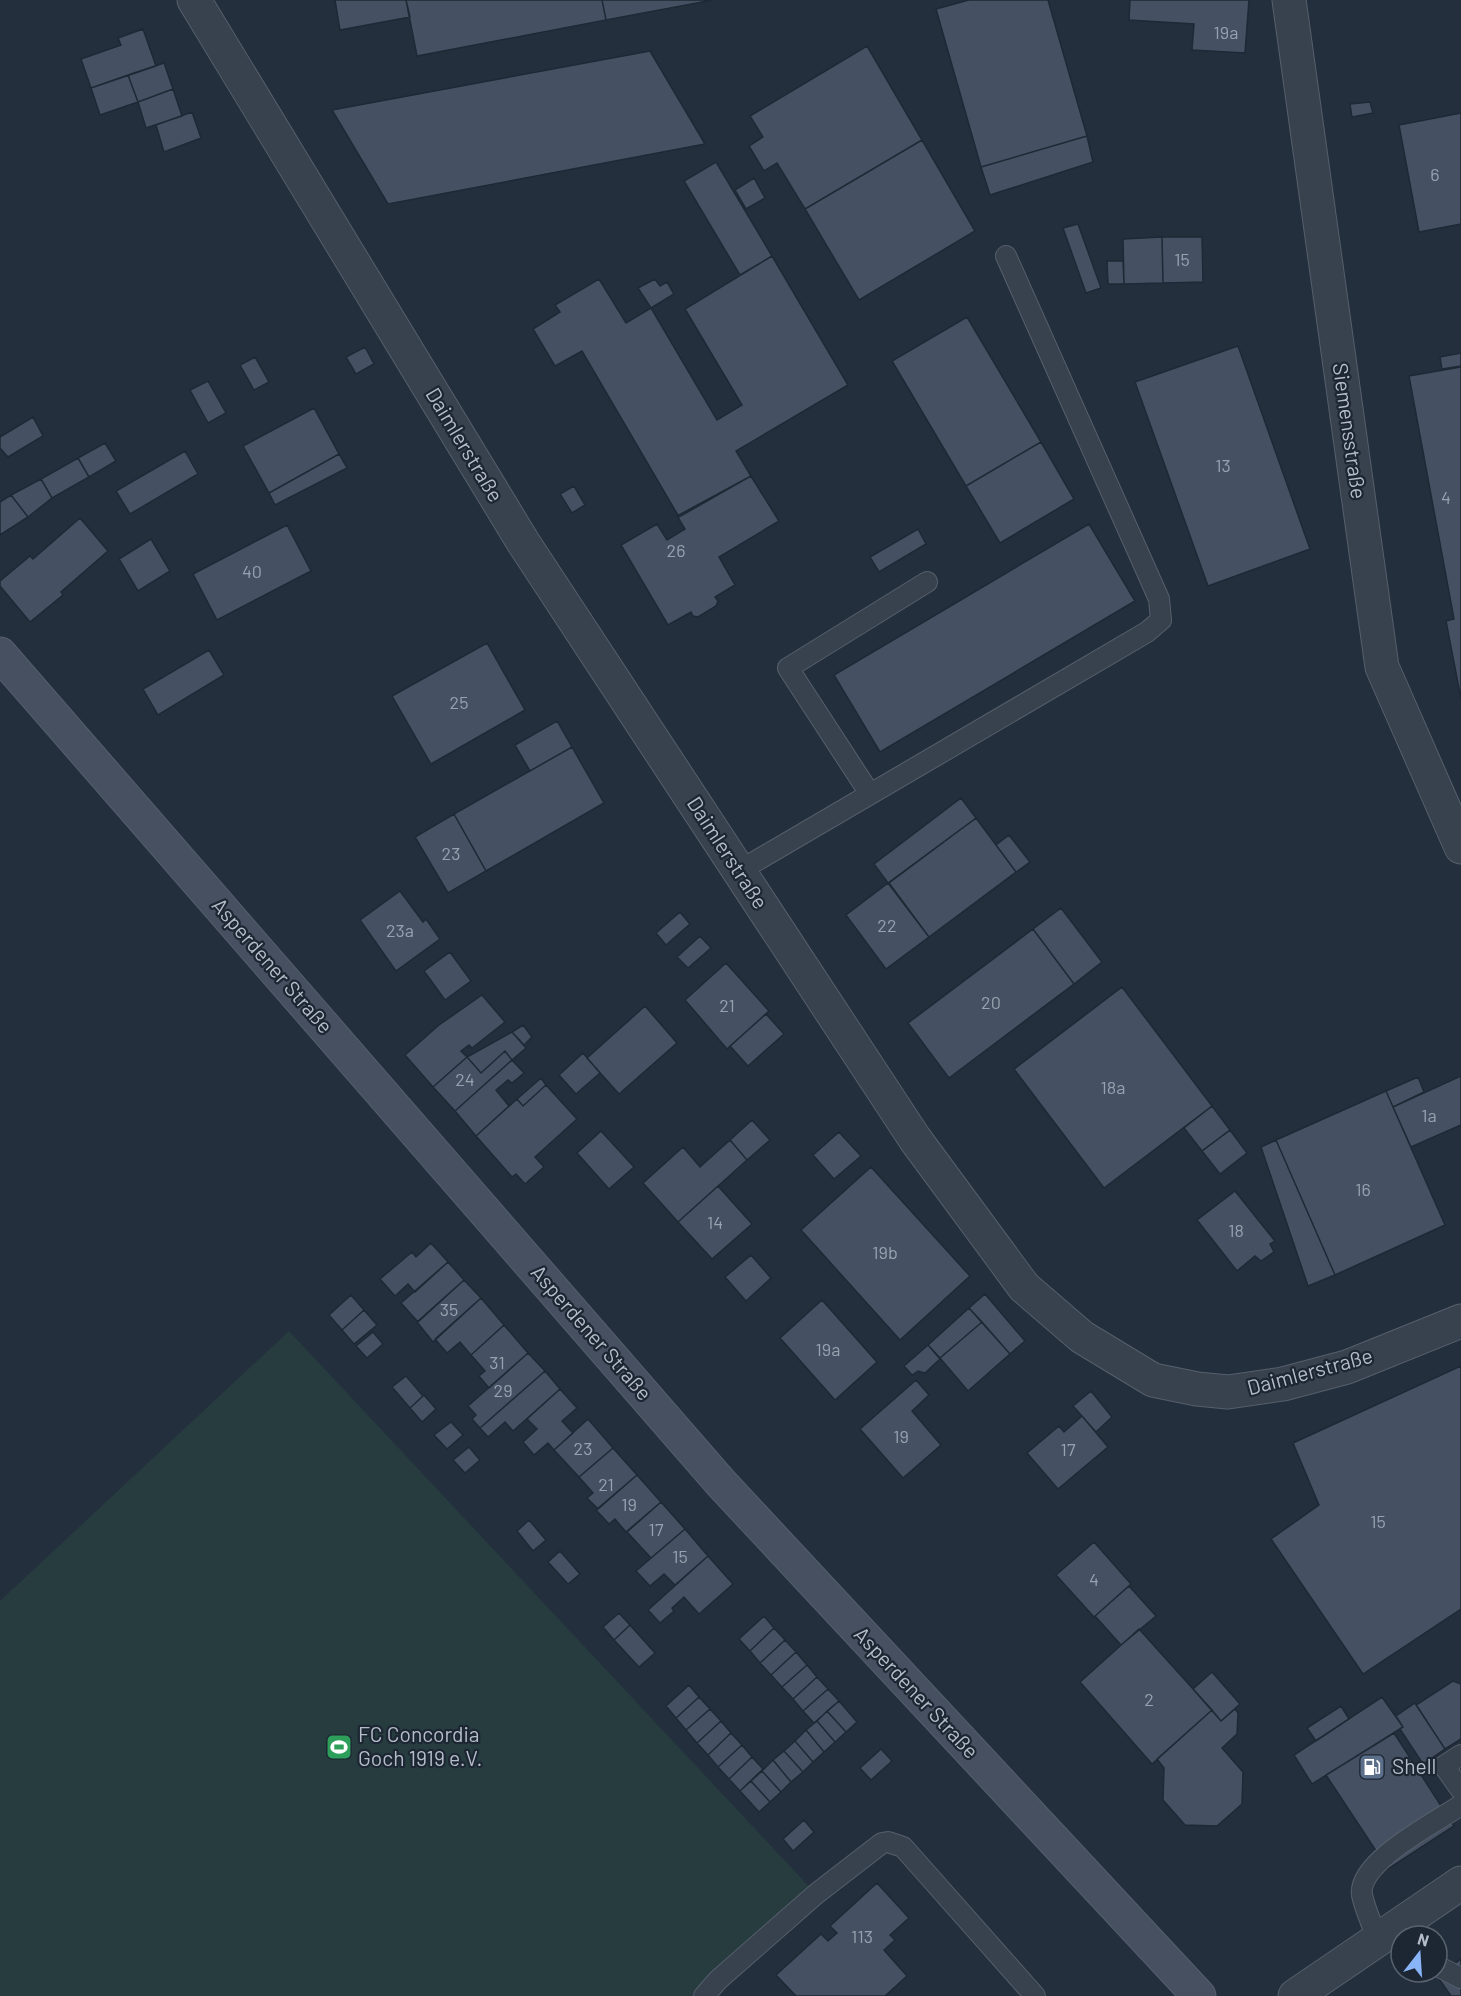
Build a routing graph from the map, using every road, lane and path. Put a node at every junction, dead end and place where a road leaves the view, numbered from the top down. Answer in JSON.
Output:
{"nodes":[{"id":1,"x":194,"y":0,"type":"edge"},
{"id":2,"x":1289,"y":0,"type":"edge"},
{"id":3,"x":1006,"y":256,"type":"dead end"},
{"id":4,"x":927,"y":582,"type":"dead end"},
{"id":5,"x":0,"y":654,"type":"edge"},
{"id":6,"x":870,"y":794,"type":"junction"},
{"id":7,"x":1461,"y":847,"type":"edge"},
{"id":8,"x":739,"y":871,"type":"junction"},
{"id":9,"x":1461,"y":1321,"type":"edge"},
{"id":10,"x":1461,"y":1755,"type":"edge"},
{"id":11,"x":1461,"y":1790,"type":"edge"},
{"id":12,"x":1461,"y":1805,"type":"edge"},
{"id":13,"x":1461,"y":1883,"type":"edge"},
{"id":14,"x":1419,"y":1924,"type":"edge"},
{"id":15,"x":1389,"y":1936,"type":"edge"},
{"id":16,"x":1377,"y":1940,"type":"junction"},
{"id":17,"x":704,"y":1996,"type":"edge"},
{"id":18,"x":1035,"y":1996,"type":"edge"},
{"id":19,"x":1199,"y":1996,"type":"edge"},
{"id":20,"x":1295,"y":1996,"type":"edge"}],
"edges":[{"from":1,"to":8,"type":"street","name":"Daimlerstraße"},
{"from":2,"to":7,"type":"street","name":"Siemensstraße"},
{"from":3,"to":6,"type":"lane"},
{"from":4,"to":6,"type":"lane"},
{"from":5,"to":19,"type":"main road","name":"Asperdener Straße"},
{"from":6,"to":8,"type":"lane"},
{"from":8,"to":9,"type":"street","name":"Daimlerstraße"},
{"from":10,"to":11,"type":"lane"},
{"from":12,"to":16,"type":"lane"},
{"from":13,"to":14,"type":"street"},
{"from":15,"to":16,"type":"street"},
{"from":16,"to":20,"type":"street"},
{"from":17,"to":18,"type":"lane"}]}
